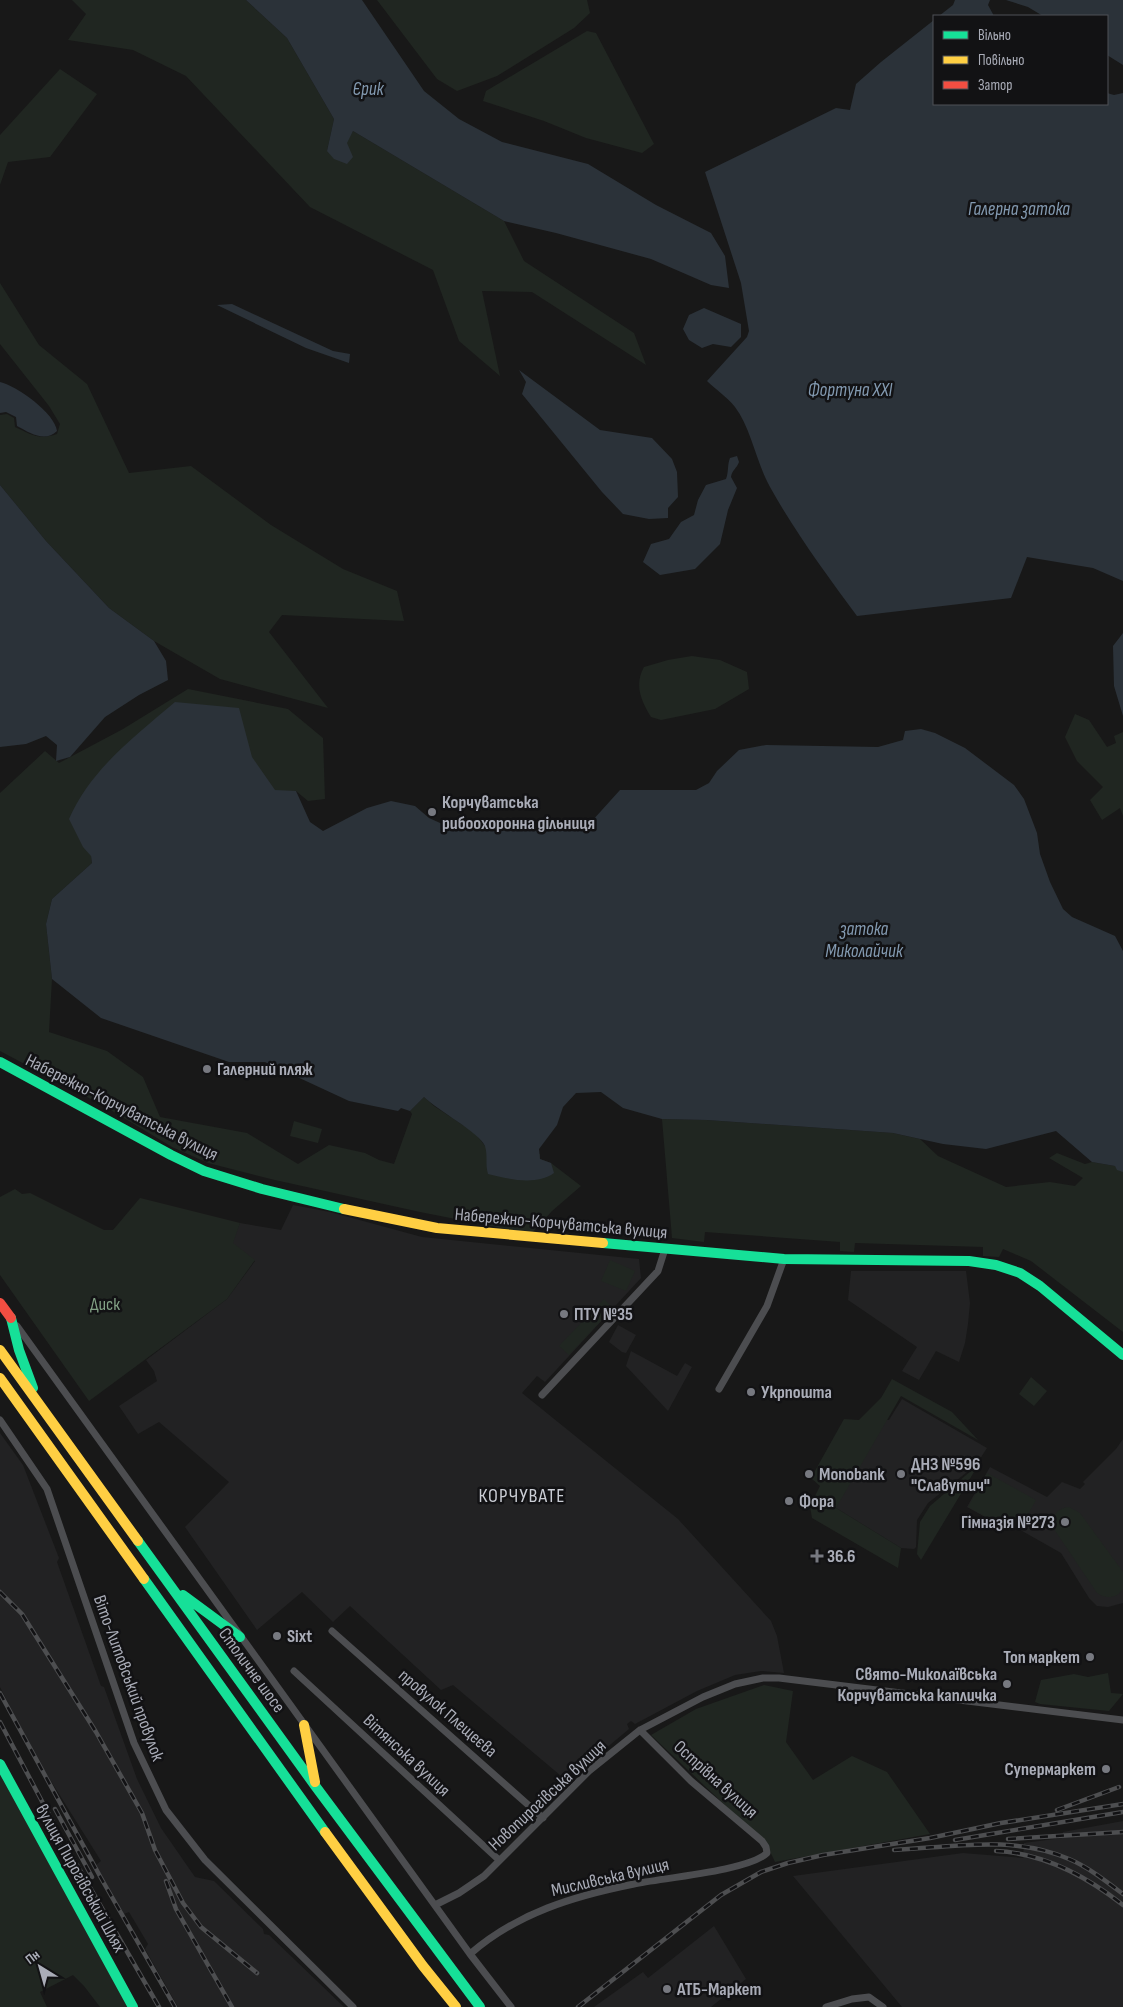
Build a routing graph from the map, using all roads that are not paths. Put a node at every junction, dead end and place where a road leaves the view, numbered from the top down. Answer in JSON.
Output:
{"nodes":[{"id":1,"x":0,"y":1062,"type":"edge"},
{"id":2,"x":665,"y":1249,"type":"junction"},
{"id":3,"x":784,"y":1259,"type":"junction"},
{"id":4,"x":0,"y":1303,"type":"edge"},
{"id":5,"x":11,"y":1318,"type":"junction"},
{"id":6,"x":0,"y":1350,"type":"edge"},
{"id":7,"x":1123,"y":1355,"type":"edge"},
{"id":8,"x":0,"y":1378,"type":"edge"},
{"id":9,"x":719,"y":1389,"type":"dead end"},
{"id":10,"x":0,"y":1394,"type":"edge"},
{"id":11,"x":542,"y":1395,"type":"dead end"},
{"id":12,"x":44,"y":1411,"type":"junction"},
{"id":13,"x":0,"y":1420,"type":"edge"},
{"id":14,"x":34,"y":1425,"type":"junction"},
{"id":15,"x":173,"y":1587,"type":"junction"},
{"id":16,"x":332,"y":1631,"type":"dead end"},
{"id":17,"x":240,"y":1637,"type":"junction"},
{"id":18,"x":294,"y":1671,"type":"dead end"},
{"id":19,"x":1123,"y":1720,"type":"edge"},
{"id":20,"x":304,"y":1725,"type":"junction"},
{"id":21,"x":640,"y":1730,"type":"junction"},
{"id":22,"x":0,"y":1764,"type":"edge"},
{"id":23,"x":316,"y":1786,"type":"junction"},
{"id":24,"x":543,"y":1818,"type":"junction"},
{"id":25,"x":767,"y":1853,"type":"joint"},
{"id":26,"x":500,"y":1860,"type":"junction"},
{"id":27,"x":435,"y":1905,"type":"junction"},
{"id":28,"x":470,"y":1954,"type":"junction"},
{"id":29,"x":134,"y":2007,"type":"edge"},
{"id":30,"x":353,"y":2007,"type":"edge"},
{"id":31,"x":456,"y":2007,"type":"edge"},
{"id":32,"x":480,"y":2007,"type":"edge"},
{"id":33,"x":511,"y":2007,"type":"edge"},
{"id":34,"x":826,"y":2007,"type":"edge"},
{"id":35,"x":883,"y":2007,"type":"edge"}],
"edges":[{"from":1,"to":2,"type":"main road","name":"Набережно-Корчуватська вулиця"},
{"from":2,"to":3,"type":"main road","name":"Набережно-Корчуватська вулиця"},
{"from":2,"to":11,"type":"street"},
{"from":3,"to":7,"type":"main road","name":"Набережно-Корчуватська вулиця"},
{"from":3,"to":9,"type":"street"},
{"from":4,"to":5,"type":"main road"},
{"from":5,"to":12,"type":"main road"},
{"from":5,"to":17,"type":"street"},
{"from":6,"to":12,"type":"main road","name":"Столичне шосе"},
{"from":8,"to":14,"type":"main road","name":"Столичне шосе"},
{"from":10,"to":14,"type":"main road"},
{"from":12,"to":15,"type":"main road","name":"Столичне шосе"},
{"from":13,"to":30,"type":"street","name":"Віто-Литовський провулок"},
{"from":14,"to":31,"type":"main road","name":"Столичне шосе"},
{"from":15,"to":17,"type":"main road"},
{"from":15,"to":23,"type":"main road","name":"Столичне шосе"},
{"from":16,"to":24,"type":"street","name":"провулок Плещеєва"},
{"from":17,"to":20,"type":"street"},
{"from":18,"to":26,"type":"street","name":"Вітянська вулиця"},
{"from":19,"to":21,"type":"street","name":"Новопирогівська вулиця"},
{"from":20,"to":23,"type":"main road"},
{"from":20,"to":27,"type":"street"},
{"from":21,"to":24,"type":"street","name":"Новопирогівська вулиця"},
{"from":21,"to":25,"type":"street","name":"Острівна вулиця"},
{"from":22,"to":29,"type":"main road","name":"вулиця Пирогівський Шлях"},
{"from":23,"to":32,"type":"main road","name":"Столичне шосе"},
{"from":24,"to":26,"type":"street","name":"Новопирогівська вулиця"},
{"from":25,"to":28,"type":"street","name":"Мисливська вулиця"},
{"from":26,"to":27,"type":"street","name":"Новопирогівська вулиця"},
{"from":27,"to":28,"type":"street"},
{"from":28,"to":33,"type":"street"},
{"from":34,"to":35,"type":"street"}]}
